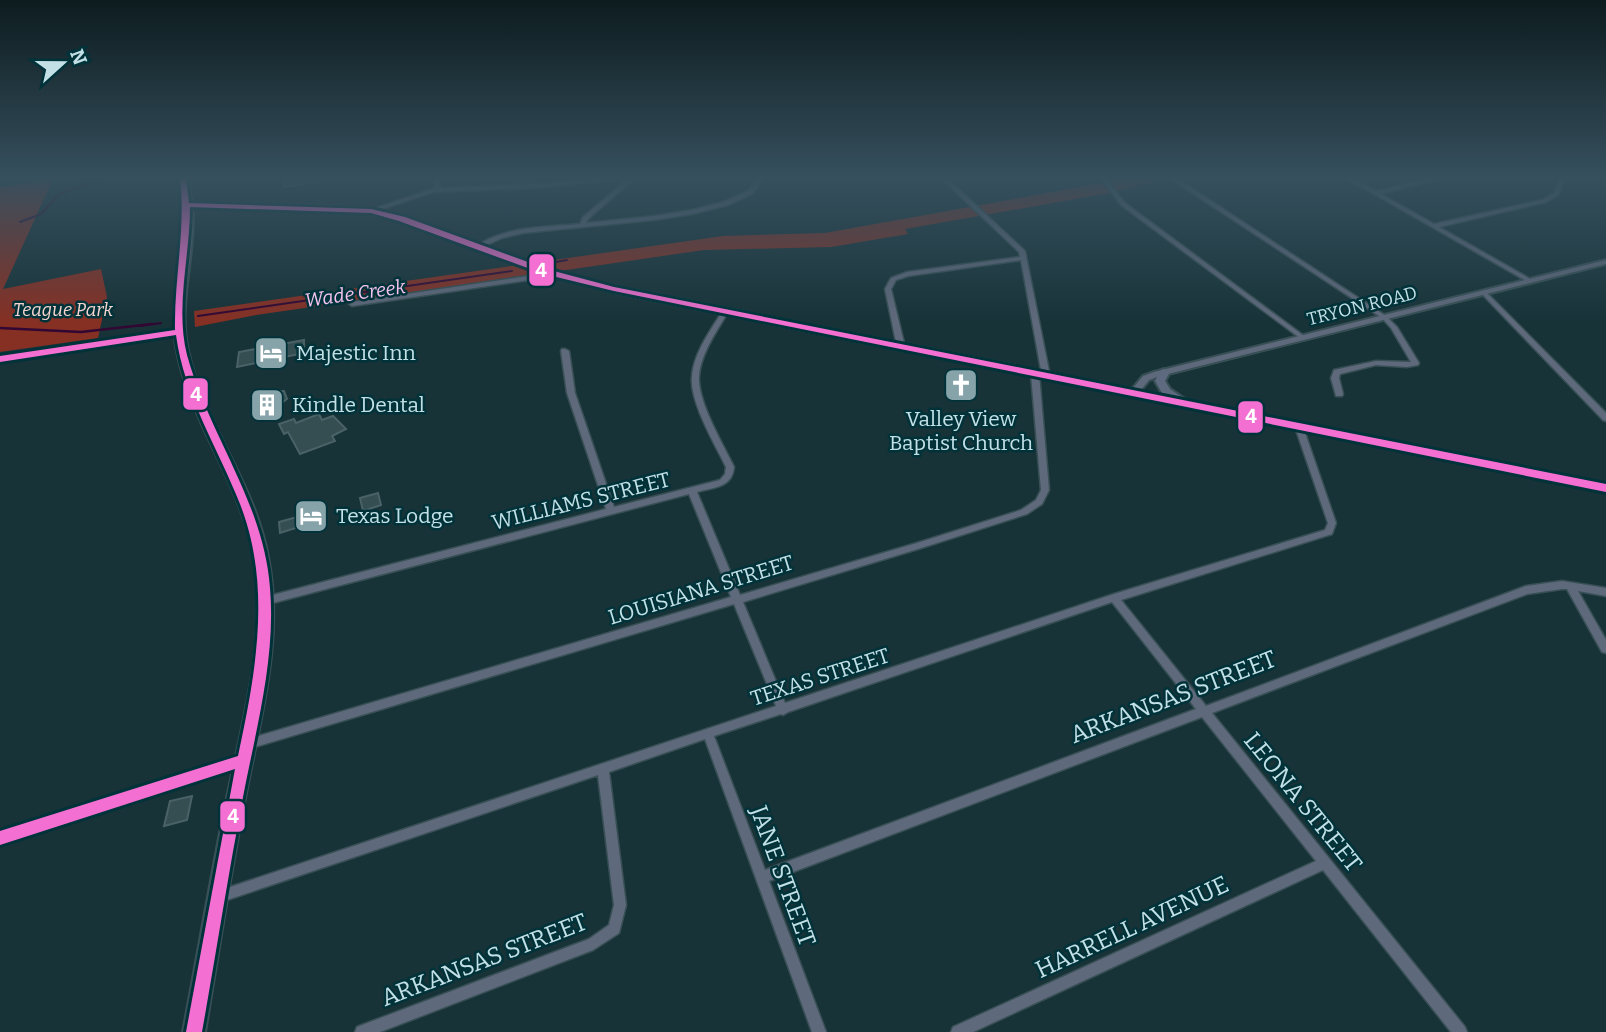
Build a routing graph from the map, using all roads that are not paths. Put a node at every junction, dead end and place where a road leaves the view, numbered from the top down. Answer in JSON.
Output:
{"nodes":[{"id":1,"x":189,"y":226,"type":"edge"},
{"id":2,"x":416,"y":226,"type":"edge"},
{"id":3,"x":572,"y":226,"type":"edge"},
{"id":4,"x":997,"y":226,"type":"edge"},
{"id":5,"x":1153,"y":226,"type":"edge"},
{"id":6,"x":1247,"y":226,"type":"edge"},
{"id":7,"x":1434,"y":226,"type":"edge"},
{"id":8,"x":478,"y":247,"type":"junction"},
{"id":9,"x":1024,"y":258,"type":"junction"},
{"id":10,"x":1606,"y":262,"type":"edge"},
{"id":11,"x":547,"y":272,"type":"junction"},
{"id":12,"x":1530,"y":281,"type":"junction"},
{"id":13,"x":1484,"y":293,"type":"junction"},
{"id":14,"x":352,"y":304,"type":"dead end"},
{"id":15,"x":725,"y":312,"type":"junction"},
{"id":16,"x":1384,"y":317,"type":"junction"},
{"id":17,"x":179,"y":332,"type":"junction"},
{"id":18,"x":1302,"y":337,"type":"junction"},
{"id":19,"x":901,"y":347,"type":"junction"},
{"id":20,"x":565,"y":351,"type":"dead end"},
{"id":21,"x":0,"y":359,"type":"edge"},
{"id":22,"x":1165,"y":372,"type":"junction"},
{"id":23,"x":1035,"y":374,"type":"junction"},
{"id":24,"x":1046,"y":376,"type":"junction"},
{"id":25,"x":1133,"y":394,"type":"junction"},
{"id":26,"x":1339,"y":394,"type":"dead end"},
{"id":27,"x":1191,"y":405,"type":"junction"},
{"id":28,"x":1606,"y":418,"type":"edge"},
{"id":29,"x":1299,"y":427,"type":"junction"},
{"id":30,"x":1606,"y":488,"type":"edge"},
{"id":31,"x":692,"y":491,"type":"junction"},
{"id":32,"x":611,"y":510,"type":"junction"},
{"id":33,"x":1570,"y":586,"type":"junction"},
{"id":34,"x":1606,"y":593,"type":"edge"},
{"id":35,"x":1114,"y":598,"type":"junction"},
{"id":36,"x":737,"y":599,"type":"junction"},
{"id":37,"x":265,"y":601,"type":"junction"},
{"id":38,"x":1606,"y":649,"type":"edge"},
{"id":39,"x":783,"y":710,"type":"junction"},
{"id":40,"x":1203,"y":710,"type":"junction"},
{"id":41,"x":708,"y":734,"type":"junction"},
{"id":42,"x":245,"y":752,"type":"junction"},
{"id":43,"x":603,"y":769,"type":"junction"},
{"id":44,"x":0,"y":838,"type":"edge"},
{"id":45,"x":1325,"y":863,"type":"junction"},
{"id":46,"x":761,"y":878,"type":"junction"},
{"id":47,"x":218,"y":897,"type":"junction"},
{"id":48,"x":194,"y":1032,"type":"edge"},
{"id":49,"x":362,"y":1032,"type":"edge"},
{"id":50,"x":819,"y":1032,"type":"edge"},
{"id":51,"x":958,"y":1032,"type":"edge"},
{"id":52,"x":1460,"y":1032,"type":"edge"}],
"edges":[{"from":1,"to":17,"type":"main road"},
{"from":2,"to":8,"type":"main road"},
{"from":3,"to":8,"type":"street"},
{"from":4,"to":9,"type":"street"},
{"from":5,"to":18,"type":"street"},
{"from":6,"to":16,"type":"street"},
{"from":7,"to":12,"type":"street"},
{"from":8,"to":11,"type":"main road"},
{"from":9,"to":19,"type":"street"},
{"from":9,"to":24,"type":"street"},
{"from":10,"to":12,"type":"street","name":"TRYON ROAD"},
{"from":11,"to":14,"type":"street"},
{"from":11,"to":15,"type":"main road"},
{"from":12,"to":13,"type":"street","name":"TRYON ROAD"},
{"from":13,"to":16,"type":"street","name":"TRYON ROAD"},
{"from":13,"to":28,"type":"street"},
{"from":15,"to":19,"type":"main road"},
{"from":15,"to":31,"type":"street","name":"WILLIAMS STREET"},
{"from":16,"to":18,"type":"street","name":"TRYON ROAD"},
{"from":16,"to":26,"type":"street"},
{"from":17,"to":21,"type":"street"},
{"from":17,"to":37,"type":"main road"},
{"from":18,"to":22,"type":"street","name":"TRYON ROAD"},
{"from":19,"to":23,"type":"main road"},
{"from":20,"to":32,"type":"street"},
{"from":22,"to":25,"type":"street","name":"TRYON ROAD"},
{"from":22,"to":27,"type":"main road"},
{"from":23,"to":24,"type":"main road"},
{"from":23,"to":36,"type":"street","name":"LOUISIANA STREET"},
{"from":24,"to":25,"type":"main road"},
{"from":25,"to":27,"type":"main road"},
{"from":27,"to":29,"type":"main road"},
{"from":29,"to":30,"type":"main road"},
{"from":29,"to":35,"type":"street","name":"TEXAS STREET"},
{"from":31,"to":32,"type":"street","name":"WILLIAMS STREET"},
{"from":31,"to":36,"type":"street"},
{"from":32,"to":37,"type":"street","name":"WILLIAMS STREET"},
{"from":33,"to":34,"type":"street","name":"ARKANSAS STREET"},
{"from":33,"to":38,"type":"street"},
{"from":33,"to":40,"type":"street","name":"ARKANSAS STREET"},
{"from":35,"to":39,"type":"street","name":"TEXAS STREET"},
{"from":35,"to":40,"type":"street","name":"LEONA STREET"},
{"from":36,"to":39,"type":"street"},
{"from":36,"to":42,"type":"street","name":"LOUISIANA STREET"},
{"from":37,"to":42,"type":"main road"},
{"from":39,"to":41,"type":"street","name":"TEXAS STREET"},
{"from":40,"to":45,"type":"street","name":"LEONA STREET"},
{"from":40,"to":46,"type":"street","name":"ARKANSAS STREET"},
{"from":41,"to":43,"type":"street","name":"TEXAS STREET"},
{"from":41,"to":46,"type":"street","name":"JANE STREET"},
{"from":42,"to":44,"type":"street","name":"LOUISIANA STREET"},
{"from":42,"to":47,"type":"main road"},
{"from":43,"to":47,"type":"street","name":"TEXAS STREET"},
{"from":43,"to":49,"type":"street","name":"ARKANSAS STREET"},
{"from":45,"to":51,"type":"street","name":"HARRELL AVENUE"},
{"from":45,"to":52,"type":"street","name":"LEONA STREET"},
{"from":46,"to":50,"type":"street","name":"JANE STREET"},
{"from":47,"to":48,"type":"main road"}]}
